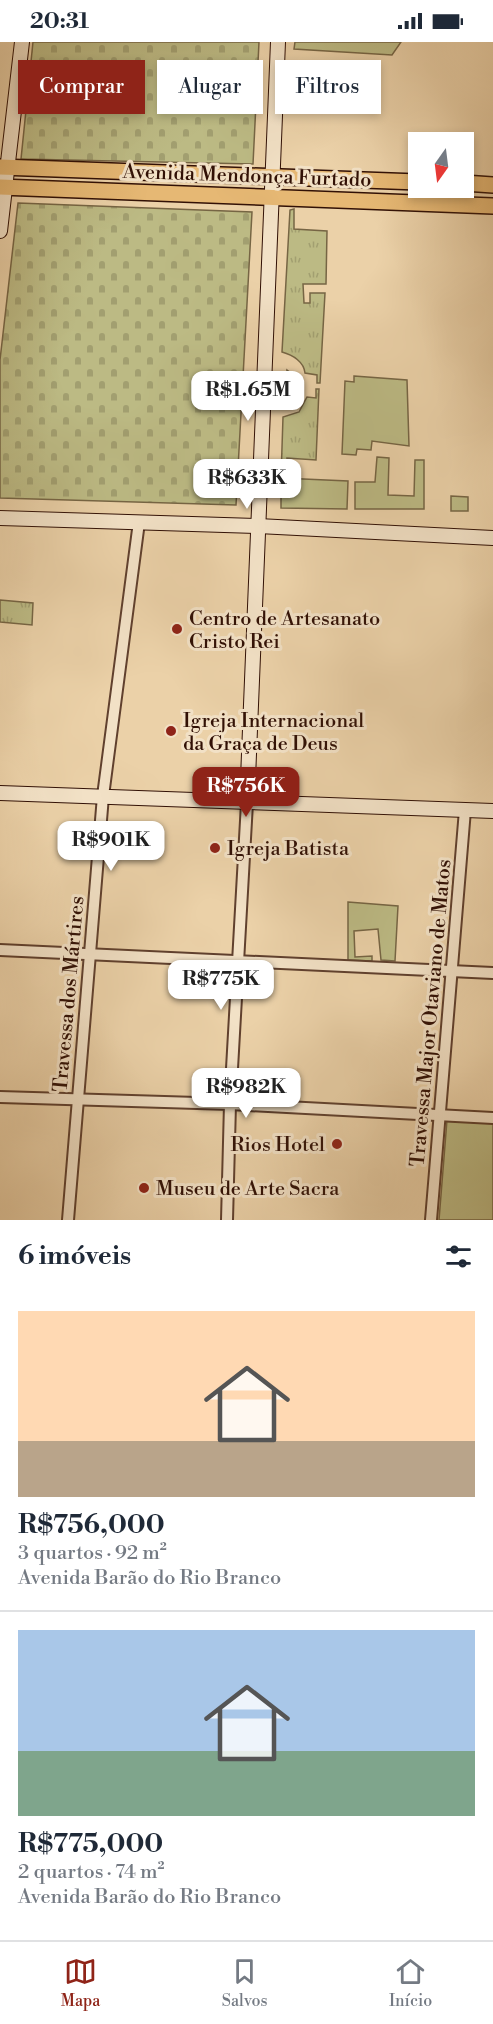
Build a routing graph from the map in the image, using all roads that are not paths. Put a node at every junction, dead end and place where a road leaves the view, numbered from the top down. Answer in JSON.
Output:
{"nodes":[{"id":1,"x":22,"y":42,"type":"edge"},
{"id":2,"x":278,"y":42,"type":"edge"},
{"id":3,"x":4,"y":167,"type":"edge"},
{"id":4,"x":273,"y":176,"type":"junction"},
{"id":5,"x":408,"y":182,"type":"edge"},
{"id":6,"x":474,"y":183,"type":"edge"},
{"id":7,"x":493,"y":184,"type":"edge"},
{"id":8,"x":3,"y":187,"type":"edge"},
{"id":9,"x":271,"y":196,"type":"junction"},
{"id":10,"x":493,"y":206,"type":"edge"},
{"id":11,"x":0,"y":231,"type":"edge"},
{"id":12,"x":0,"y":518,"type":"edge"},
{"id":13,"x":139,"y":522,"type":"junction"},
{"id":14,"x":258,"y":526,"type":"junction"},
{"id":15,"x":493,"y":538,"type":"edge"},
{"id":16,"x":0,"y":793,"type":"edge"},
{"id":17,"x":103,"y":796,"type":"junction"},
{"id":18,"x":247,"y":803,"type":"junction"},
{"id":19,"x":465,"y":810,"type":"junction"},
{"id":20,"x":493,"y":811,"type":"edge"},
{"id":21,"x":0,"y":950,"type":"edge"},
{"id":22,"x":91,"y":955,"type":"junction"},
{"id":23,"x":237,"y":962,"type":"junction"},
{"id":24,"x":451,"y":972,"type":"junction"},
{"id":25,"x":493,"y":974,"type":"edge"},
{"id":26,"x":0,"y":1097,"type":"edge"},
{"id":27,"x":77,"y":1100,"type":"junction"},
{"id":28,"x":230,"y":1104,"type":"junction"},
{"id":29,"x":440,"y":1114,"type":"junction"},
{"id":30,"x":493,"y":1118,"type":"edge"},
{"id":31,"x":68,"y":1220,"type":"edge"},
{"id":32,"x":227,"y":1220,"type":"edge"},
{"id":33,"x":431,"y":1220,"type":"edge"}],
"edges":[{"from":1,"to":3,"type":"main road"},
{"from":2,"to":4,"type":"main road"},
{"from":3,"to":4,"type":"main road","name":"Avenida Mendonça Furtado"},
{"from":3,"to":8,"type":"main road"},
{"from":4,"to":5,"type":"main road","name":"Avenida Mendonça Furtado"},
{"from":4,"to":9,"type":"main road"},
{"from":6,"to":7,"type":"main road"},
{"from":8,"to":9,"type":"main road","name":"Avenida Mendonça Furtado"},
{"from":8,"to":11,"type":"main road"},
{"from":9,"to":10,"type":"main road","name":"Avenida Mendonça Furtado"},
{"from":9,"to":14,"type":"main road"},
{"from":12,"to":13,"type":"main road"},
{"from":13,"to":14,"type":"main road"},
{"from":13,"to":17,"type":"street","name":"Travessa dos Mártires"},
{"from":14,"to":15,"type":"main road"},
{"from":14,"to":18,"type":"main road"},
{"from":16,"to":17,"type":"main road"},
{"from":17,"to":18,"type":"main road"},
{"from":17,"to":22,"type":"street","name":"Travessa dos Mártires"},
{"from":18,"to":19,"type":"main road"},
{"from":18,"to":23,"type":"street"},
{"from":19,"to":20,"type":"main road"},
{"from":19,"to":24,"type":"street","name":"Travessa Major Otaviano de Matos"},
{"from":21,"to":22,"type":"street"},
{"from":22,"to":23,"type":"street"},
{"from":22,"to":27,"type":"street","name":"Travessa dos Mártires"},
{"from":23,"to":24,"type":"street"},
{"from":23,"to":28,"type":"street"},
{"from":24,"to":25,"type":"street"},
{"from":24,"to":29,"type":"street","name":"Travessa Major Otaviano de Matos"},
{"from":26,"to":27,"type":"street"},
{"from":27,"to":28,"type":"street"},
{"from":27,"to":31,"type":"street","name":"Travessa dos Mártires"},
{"from":28,"to":29,"type":"street"},
{"from":28,"to":32,"type":"street"},
{"from":29,"to":30,"type":"street"},
{"from":29,"to":33,"type":"street","name":"Travessa Major Otaviano de Matos"}]}
